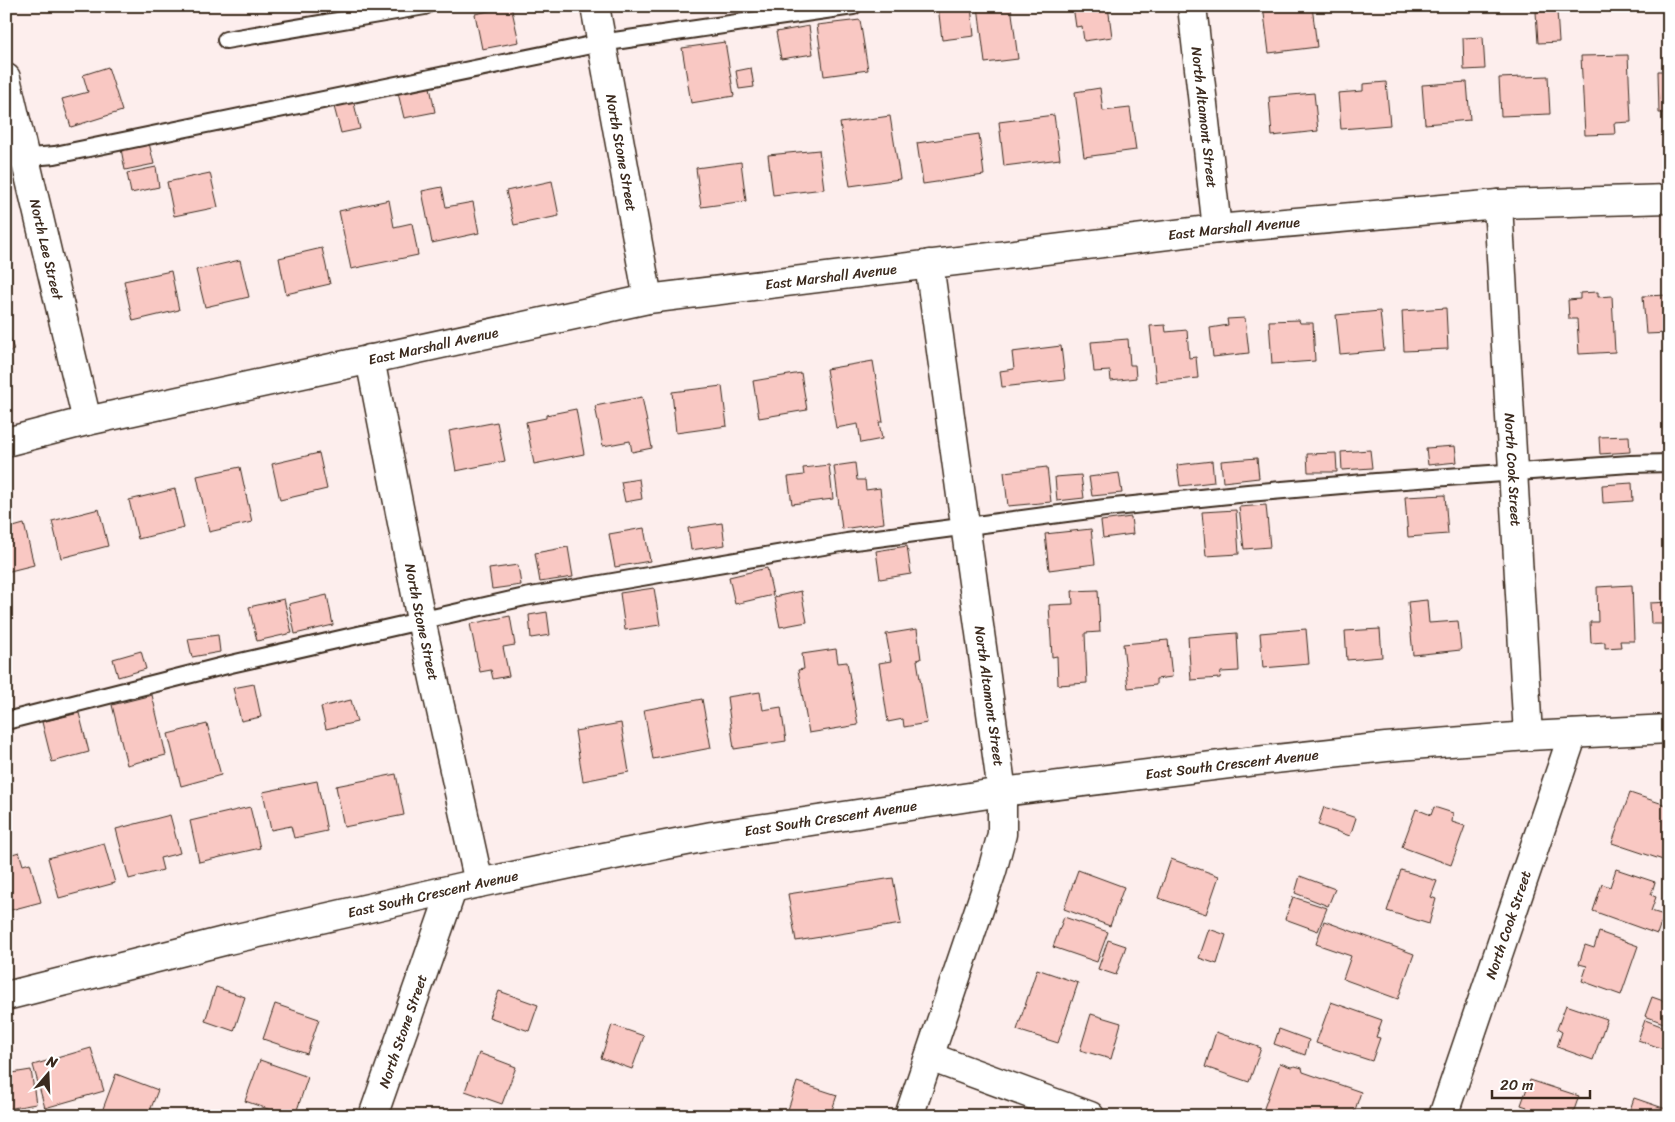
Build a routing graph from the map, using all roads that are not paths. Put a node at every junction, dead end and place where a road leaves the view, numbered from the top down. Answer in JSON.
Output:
{"nodes":[{"id":1,"x":425,"y":6,"type":"edge"},
{"id":2,"x":595,"y":6,"type":"edge"},
{"id":3,"x":853,"y":6,"type":"edge"},
{"id":4,"x":1192,"y":6,"type":"edge"},
{"id":5,"x":226,"y":40,"type":"dead end"},
{"id":6,"x":601,"y":43,"type":"junction"},
{"id":7,"x":6,"y":78,"type":"edge"},
{"id":8,"x":16,"y":159,"type":"edge"},
{"id":9,"x":1669,"y":199,"type":"edge"},
{"id":10,"x":1498,"y":204,"type":"junction"},
{"id":11,"x":1217,"y":229,"type":"junction"},
{"id":12,"x":928,"y":264,"type":"junction"},
{"id":13,"x":648,"y":299,"type":"junction"},
{"id":14,"x":370,"y":359,"type":"junction"},
{"id":15,"x":87,"y":421,"type":"junction"},
{"id":16,"x":6,"y":442,"type":"edge"},
{"id":17,"x":1669,"y":463,"type":"edge"},
{"id":18,"x":1513,"y":472,"type":"junction"},
{"id":19,"x":965,"y":527,"type":"junction"},
{"id":20,"x":421,"y":620,"type":"junction"},
{"id":21,"x":6,"y":721,"type":"edge"},
{"id":22,"x":1669,"y":729,"type":"edge"},
{"id":23,"x":1573,"y":734,"type":"junction"},
{"id":24,"x":1528,"y":736,"type":"junction"},
{"id":25,"x":1002,"y":792,"type":"junction"},
{"id":26,"x":479,"y":883,"type":"junction"},
{"id":27,"x":452,"y":890,"type":"junction"},
{"id":28,"x":6,"y":996,"type":"edge"},
{"id":29,"x":930,"y":1057,"type":"junction"},
{"id":30,"x":373,"y":1116,"type":"edge"},
{"id":31,"x":909,"y":1116,"type":"edge"},
{"id":32,"x":1090,"y":1116,"type":"edge"},
{"id":33,"x":1443,"y":1116,"type":"edge"}],
"edges":[{"from":1,"to":5,"type":"lane"},
{"from":2,"to":6,"type":"street","name":"North Stone Street"},
{"from":3,"to":6,"type":"lane"},
{"from":4,"to":11,"type":"street","name":"North Altamont Street"},
{"from":6,"to":8,"type":"lane"},
{"from":6,"to":13,"type":"street","name":"North Stone Street"},
{"from":7,"to":8,"type":"street","name":"North Lee Street"},
{"from":8,"to":15,"type":"street","name":"North Lee Street"},
{"from":9,"to":10,"type":"street","name":"East Marshall Avenue"},
{"from":10,"to":11,"type":"street","name":"East Marshall Avenue"},
{"from":10,"to":18,"type":"street","name":"North Cook Street"},
{"from":11,"to":12,"type":"street","name":"East Marshall Avenue"},
{"from":12,"to":13,"type":"street","name":"East Marshall Avenue"},
{"from":12,"to":19,"type":"street","name":"North Altamont Street"},
{"from":13,"to":14,"type":"street","name":"East Marshall Avenue"},
{"from":14,"to":15,"type":"street","name":"East Marshall Avenue"},
{"from":14,"to":20,"type":"street","name":"North Stone Street"},
{"from":15,"to":16,"type":"street","name":"East Marshall Avenue"},
{"from":17,"to":18,"type":"lane"},
{"from":18,"to":19,"type":"lane"},
{"from":18,"to":24,"type":"street","name":"North Cook Street"},
{"from":19,"to":20,"type":"lane"},
{"from":19,"to":25,"type":"street","name":"North Altamont Street"},
{"from":20,"to":21,"type":"lane"},
{"from":20,"to":26,"type":"street","name":"North Stone Street"},
{"from":22,"to":23,"type":"street","name":"East South Crescent Avenue"},
{"from":23,"to":24,"type":"street","name":"East South Crescent Avenue"},
{"from":23,"to":33,"type":"street","name":"North Cook Street"},
{"from":24,"to":25,"type":"street","name":"East South Crescent Avenue"},
{"from":25,"to":26,"type":"street","name":"East South Crescent Avenue"},
{"from":25,"to":29,"type":"street","name":"North Altamont Street"},
{"from":26,"to":27,"type":"street","name":"East South Crescent Avenue"},
{"from":27,"to":28,"type":"street","name":"East South Crescent Avenue"},
{"from":27,"to":30,"type":"street","name":"North Stone Street"},
{"from":29,"to":31,"type":"street","name":"North Altamont Street"},
{"from":29,"to":32,"type":"street"}]}
